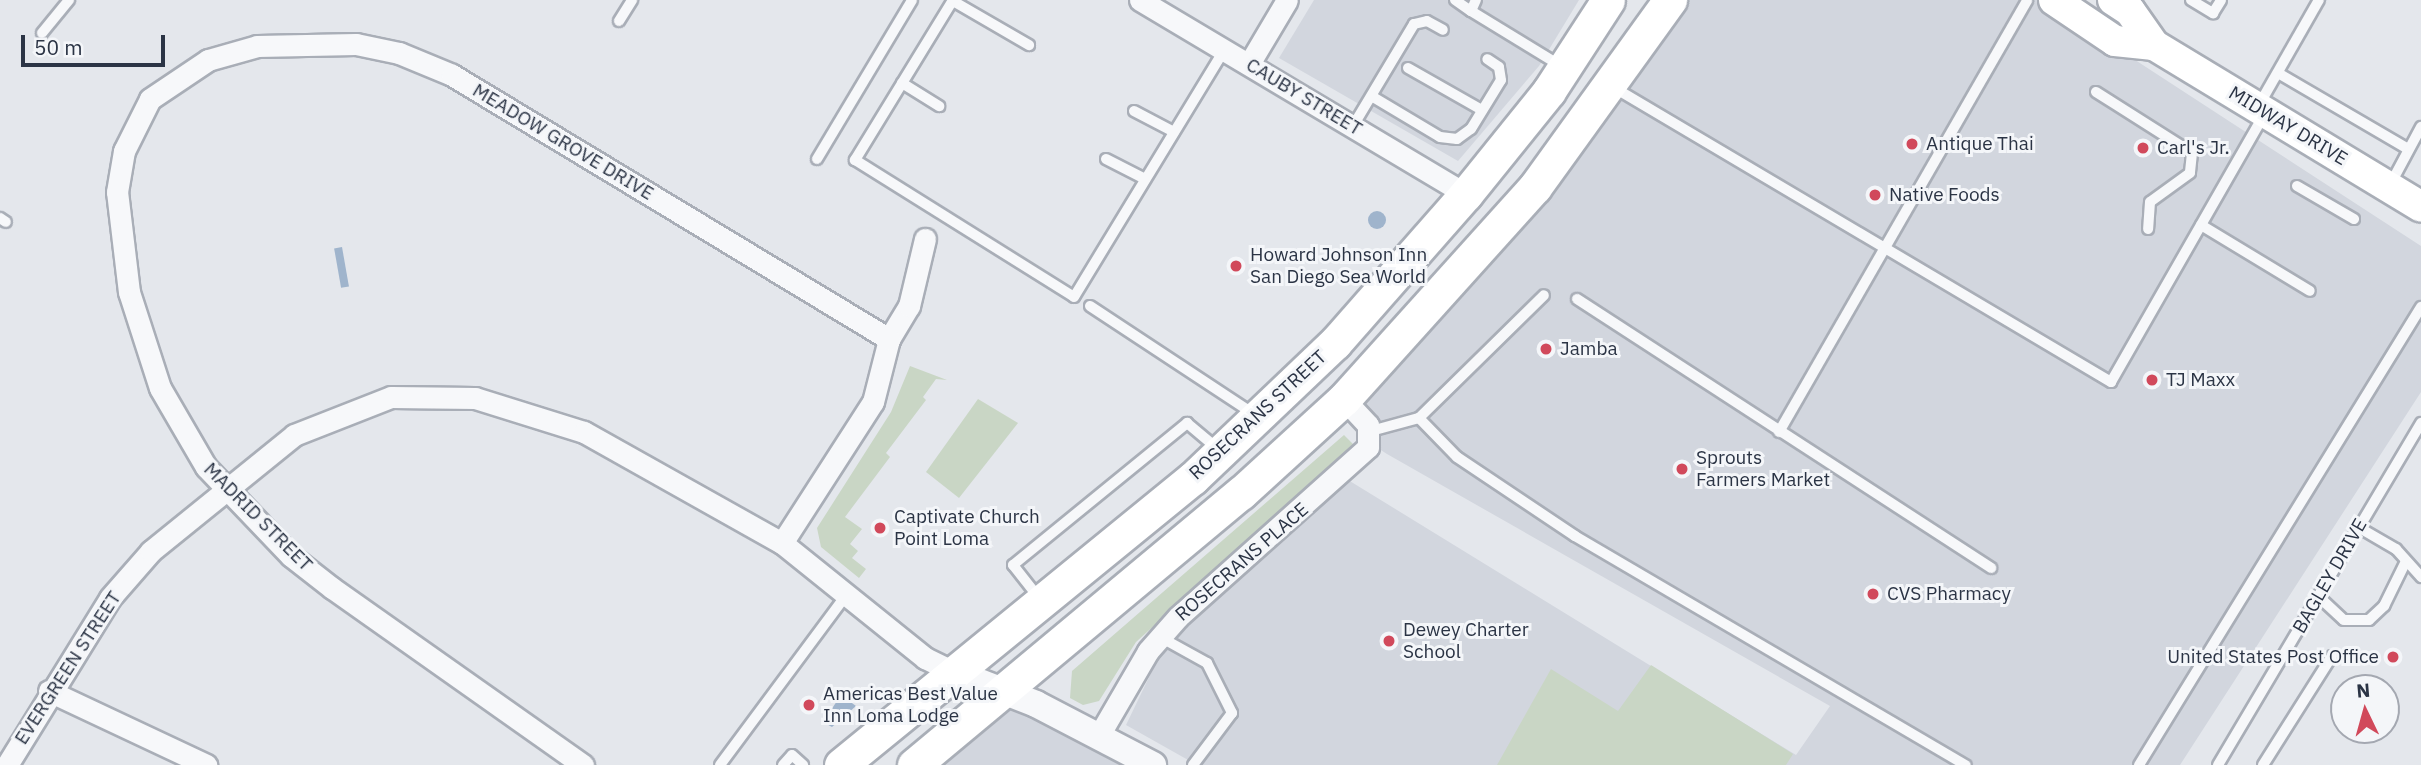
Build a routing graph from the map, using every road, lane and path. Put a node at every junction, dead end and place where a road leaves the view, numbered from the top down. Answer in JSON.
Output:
{"nodes":[{"id":1,"x":69,"y":0,"type":"edge"},
{"id":2,"x":632,"y":0,"type":"edge"},
{"id":3,"x":912,"y":0,"type":"edge"},
{"id":4,"x":953,"y":0,"type":"edge"},
{"id":5,"x":1140,"y":0,"type":"edge"},
{"id":6,"x":1287,"y":0,"type":"edge"},
{"id":7,"x":1455,"y":0,"type":"edge"},
{"id":8,"x":1608,"y":0,"type":"edge"},
{"id":9,"x":1670,"y":0,"type":"edge"},
{"id":10,"x":2027,"y":0,"type":"edge"},
{"id":11,"x":2054,"y":0,"type":"edge"},
{"id":12,"x":2191,"y":0,"type":"edge"},
{"id":13,"x":2221,"y":0,"type":"edge"},
{"id":14,"x":2319,"y":0,"type":"edge"},
{"id":15,"x":2123,"y":3,"type":"edge"},
{"id":16,"x":1474,"y":5,"type":"edge"},
{"id":17,"x":619,"y":21,"type":"dead end"},
{"id":18,"x":1443,"y":30,"type":"dead end"},
{"id":19,"x":42,"y":33,"type":"dead end"},
{"id":20,"x":1029,"y":45,"type":"dead end"},
{"id":21,"x":2154,"y":45,"type":"junction"},
{"id":22,"x":1224,"y":50,"type":"junction"},
{"id":23,"x":1488,"y":59,"type":"dead end"},
{"id":24,"x":208,"y":60,"type":"joint"},
{"id":25,"x":1249,"y":64,"type":"junction"},
{"id":26,"x":1408,"y":68,"type":"dead end"},
{"id":27,"x":1564,"y":68,"type":"junction"},
{"id":28,"x":2278,"y":73,"type":"junction"},
{"id":29,"x":902,"y":83,"type":"junction"},
{"id":30,"x":1613,"y":87,"type":"junction"},
{"id":31,"x":2096,"y":92,"type":"dead end"},
{"id":32,"x":1373,"y":97,"type":"junction"},
{"id":33,"x":939,"y":106,"type":"dead end"},
{"id":34,"x":1482,"y":110,"type":"junction"},
{"id":35,"x":2261,"y":110,"type":"junction"},
{"id":36,"x":1134,"y":111,"type":"dead end"},
{"id":37,"x":1353,"y":126,"type":"junction"},
{"id":38,"x":2421,"y":127,"type":"edge"},
{"id":39,"x":1174,"y":132,"type":"junction"},
{"id":40,"x":2408,"y":149,"type":"junction"},
{"id":41,"x":817,"y":159,"type":"dead end"},
{"id":42,"x":1106,"y":159,"type":"dead end"},
{"id":43,"x":1145,"y":179,"type":"junction"},
{"id":44,"x":2297,"y":186,"type":"dead end"},
{"id":45,"x":2388,"y":188,"type":"junction"},
{"id":46,"x":1466,"y":194,"type":"junction"},
{"id":47,"x":2421,"y":208,"type":"edge"},
{"id":48,"x":2354,"y":219,"type":"dead end"},
{"id":49,"x":2202,"y":225,"type":"junction"},
{"id":50,"x":2148,"y":229,"type":"dead end"},
{"id":51,"x":925,"y":239,"type":"dead end"},
{"id":52,"x":1886,"y":247,"type":"junction"},
{"id":53,"x":2311,"y":290,"type":"dead end"},
{"id":54,"x":1544,"y":295,"type":"dead end"},
{"id":55,"x":1577,"y":299,"type":"dead end"},
{"id":56,"x":1090,"y":306,"type":"dead end"},
{"id":57,"x":2421,"y":307,"type":"edge"},
{"id":58,"x":889,"y":339,"type":"junction"},
{"id":59,"x":1344,"y":399,"type":"junction"},
{"id":60,"x":1259,"y":417,"type":"junction"},
{"id":61,"x":1419,"y":418,"type":"junction"},
{"id":62,"x":2421,"y":423,"type":"edge"},
{"id":63,"x":1371,"y":431,"type":"junction"},
{"id":64,"x":1779,"y":432,"type":"junction"},
{"id":65,"x":1222,"y":452,"type":"junction"},
{"id":66,"x":224,"y":487,"type":"junction"},
{"id":67,"x":2358,"y":527,"type":"junction"},
{"id":68,"x":782,"y":543,"type":"junction"},
{"id":69,"x":2406,"y":561,"type":"junction"},
{"id":70,"x":1991,"y":568,"type":"dead end"},
{"id":71,"x":2421,"y":577,"type":"edge"},
{"id":72,"x":847,"y":594,"type":"junction"},
{"id":73,"x":2318,"y":596,"type":"junction"},
{"id":74,"x":1042,"y":602,"type":"junction"},
{"id":75,"x":1160,"y":637,"type":"junction"},
{"id":76,"x":2332,"y":656,"type":"dead end"},
{"id":77,"x":954,"y":673,"type":"junction"},
{"id":78,"x":1003,"y":690,"type":"junction"},
{"id":79,"x":50,"y":691,"type":"junction"},
{"id":80,"x":1098,"y":737,"type":"junction"},
{"id":81,"x":8,"y":765,"type":"edge"},
{"id":82,"x":206,"y":765,"type":"edge"},
{"id":83,"x":583,"y":765,"type":"edge"},
{"id":84,"x":720,"y":765,"type":"edge"},
{"id":85,"x":783,"y":765,"type":"edge"},
{"id":86,"x":803,"y":765,"type":"edge"},
{"id":87,"x":841,"y":765,"type":"edge"},
{"id":88,"x":914,"y":765,"type":"edge"},
{"id":89,"x":1153,"y":765,"type":"edge"},
{"id":90,"x":1193,"y":765,"type":"edge"},
{"id":91,"x":1966,"y":765,"type":"edge"},
{"id":92,"x":2139,"y":765,"type":"edge"},
{"id":93,"x":2218,"y":765,"type":"edge"},
{"id":94,"x":2263,"y":765,"type":"edge"}],
"edges":[{"from":1,"to":19,"type":"lane"},
{"from":2,"to":17,"type":"lane"},
{"from":3,"to":41,"type":"lane"},
{"from":4,"to":20,"type":"lane"},
{"from":4,"to":29,"type":"lane"},
{"from":5,"to":22,"type":"street","name":"CAUBY STREET"},
{"from":6,"to":25,"type":"street"},
{"from":7,"to":16,"type":"lane"},
{"from":8,"to":27,"type":"main road","name":"ROSECRANS STREET"},
{"from":9,"to":30,"type":"main road"},
{"from":10,"to":52,"type":"lane"},
{"from":11,"to":21,"type":"main road","name":"MIDWAY DRIVE"},
{"from":12,"to":13,"type":"lane"},
{"from":14,"to":28,"type":"lane"},
{"from":15,"to":21,"type":"main road","name":"MIDWAY DRIVE"},
{"from":16,"to":27,"type":"lane"},
{"from":18,"to":32,"type":"lane"},
{"from":21,"to":35,"type":"main road","name":"MIDWAY DRIVE"},
{"from":22,"to":25,"type":"street","name":"CAUBY STREET"},
{"from":22,"to":39,"type":"lane"},
{"from":23,"to":34,"type":"lane"},
{"from":24,"to":58,"type":"street","name":"MEADOW GROVE DRIVE"},
{"from":24,"to":66,"type":"street","name":"MADRID STREET"},
{"from":25,"to":37,"type":"street","name":"CAUBY STREET"},
{"from":26,"to":34,"type":"lane"},
{"from":27,"to":46,"type":"main road","name":"ROSECRANS STREET"},
{"from":28,"to":35,"type":"lane"},
{"from":28,"to":40,"type":"lane"},
{"from":29,"to":33,"type":"lane"},
{"from":29,"to":43,"type":"lane"},
{"from":30,"to":52,"type":"lane"},
{"from":30,"to":59,"type":"main road"},
{"from":31,"to":50,"type":"lane"},
{"from":32,"to":34,"type":"lane"},
{"from":32,"to":37,"type":"lane"},
{"from":35,"to":45,"type":"main road","name":"MIDWAY DRIVE"},
{"from":35,"to":49,"type":"lane"},
{"from":36,"to":39,"type":"lane"},
{"from":37,"to":46,"type":"street","name":"CAUBY STREET"},
{"from":38,"to":40,"type":"lane"},
{"from":39,"to":43,"type":"lane"},
{"from":40,"to":45,"type":"lane"},
{"from":42,"to":43,"type":"lane"},
{"from":44,"to":48,"type":"lane"},
{"from":45,"to":47,"type":"main road","name":"MIDWAY DRIVE"},
{"from":46,"to":60,"type":"main road","name":"ROSECRANS STREET"},
{"from":49,"to":52,"type":"lane"},
{"from":49,"to":53,"type":"lane"},
{"from":51,"to":58,"type":"street"},
{"from":52,"to":64,"type":"lane"},
{"from":54,"to":61,"type":"lane"},
{"from":55,"to":64,"type":"lane"},
{"from":56,"to":60,"type":"lane"},
{"from":57,"to":92,"type":"lane"},
{"from":58,"to":68,"type":"street"},
{"from":59,"to":63,"type":"street"},
{"from":59,"to":78,"type":"main road"},
{"from":60,"to":65,"type":"main road","name":"ROSECRANS STREET"},
{"from":61,"to":63,"type":"lane"},
{"from":61,"to":91,"type":"lane"},
{"from":62,"to":67,"type":"lane","name":"BAGLEY DRIVE"},
{"from":63,"to":75,"type":"street","name":"ROSECRANS PLACE"},
{"from":64,"to":70,"type":"lane"},
{"from":65,"to":74,"type":"main road","name":"ROSECRANS STREET"},
{"from":65,"to":74,"type":"lane"},
{"from":66,"to":68,"type":"street","name":"EVERGREEN STREET"},
{"from":66,"to":79,"type":"street","name":"EVERGREEN STREET"},
{"from":66,"to":83,"type":"street","name":"MADRID STREET"},
{"from":67,"to":69,"type":"lane"},
{"from":67,"to":73,"type":"lane","name":"BAGLEY DRIVE"},
{"from":68,"to":72,"type":"street","name":"EVERGREEN STREET"},
{"from":69,"to":71,"type":"lane"},
{"from":69,"to":73,"type":"lane"},
{"from":72,"to":77,"type":"street","name":"EVERGREEN STREET"},
{"from":72,"to":84,"type":"lane"},
{"from":73,"to":93,"type":"lane","name":"BAGLEY DRIVE"},
{"from":74,"to":77,"type":"main road","name":"ROSECRANS STREET"},
{"from":75,"to":80,"type":"street","name":"ROSECRANS PLACE"},
{"from":75,"to":90,"type":"lane"},
{"from":76,"to":94,"type":"lane"},
{"from":77,"to":78,"type":"street"},
{"from":77,"to":87,"type":"main road","name":"ROSECRANS STREET"},
{"from":78,"to":80,"type":"street"},
{"from":78,"to":88,"type":"main road"},
{"from":79,"to":81,"type":"street","name":"EVERGREEN STREET"},
{"from":79,"to":82,"type":"street"},
{"from":80,"to":89,"type":"street"},
{"from":85,"to":86,"type":"lane"}]}
